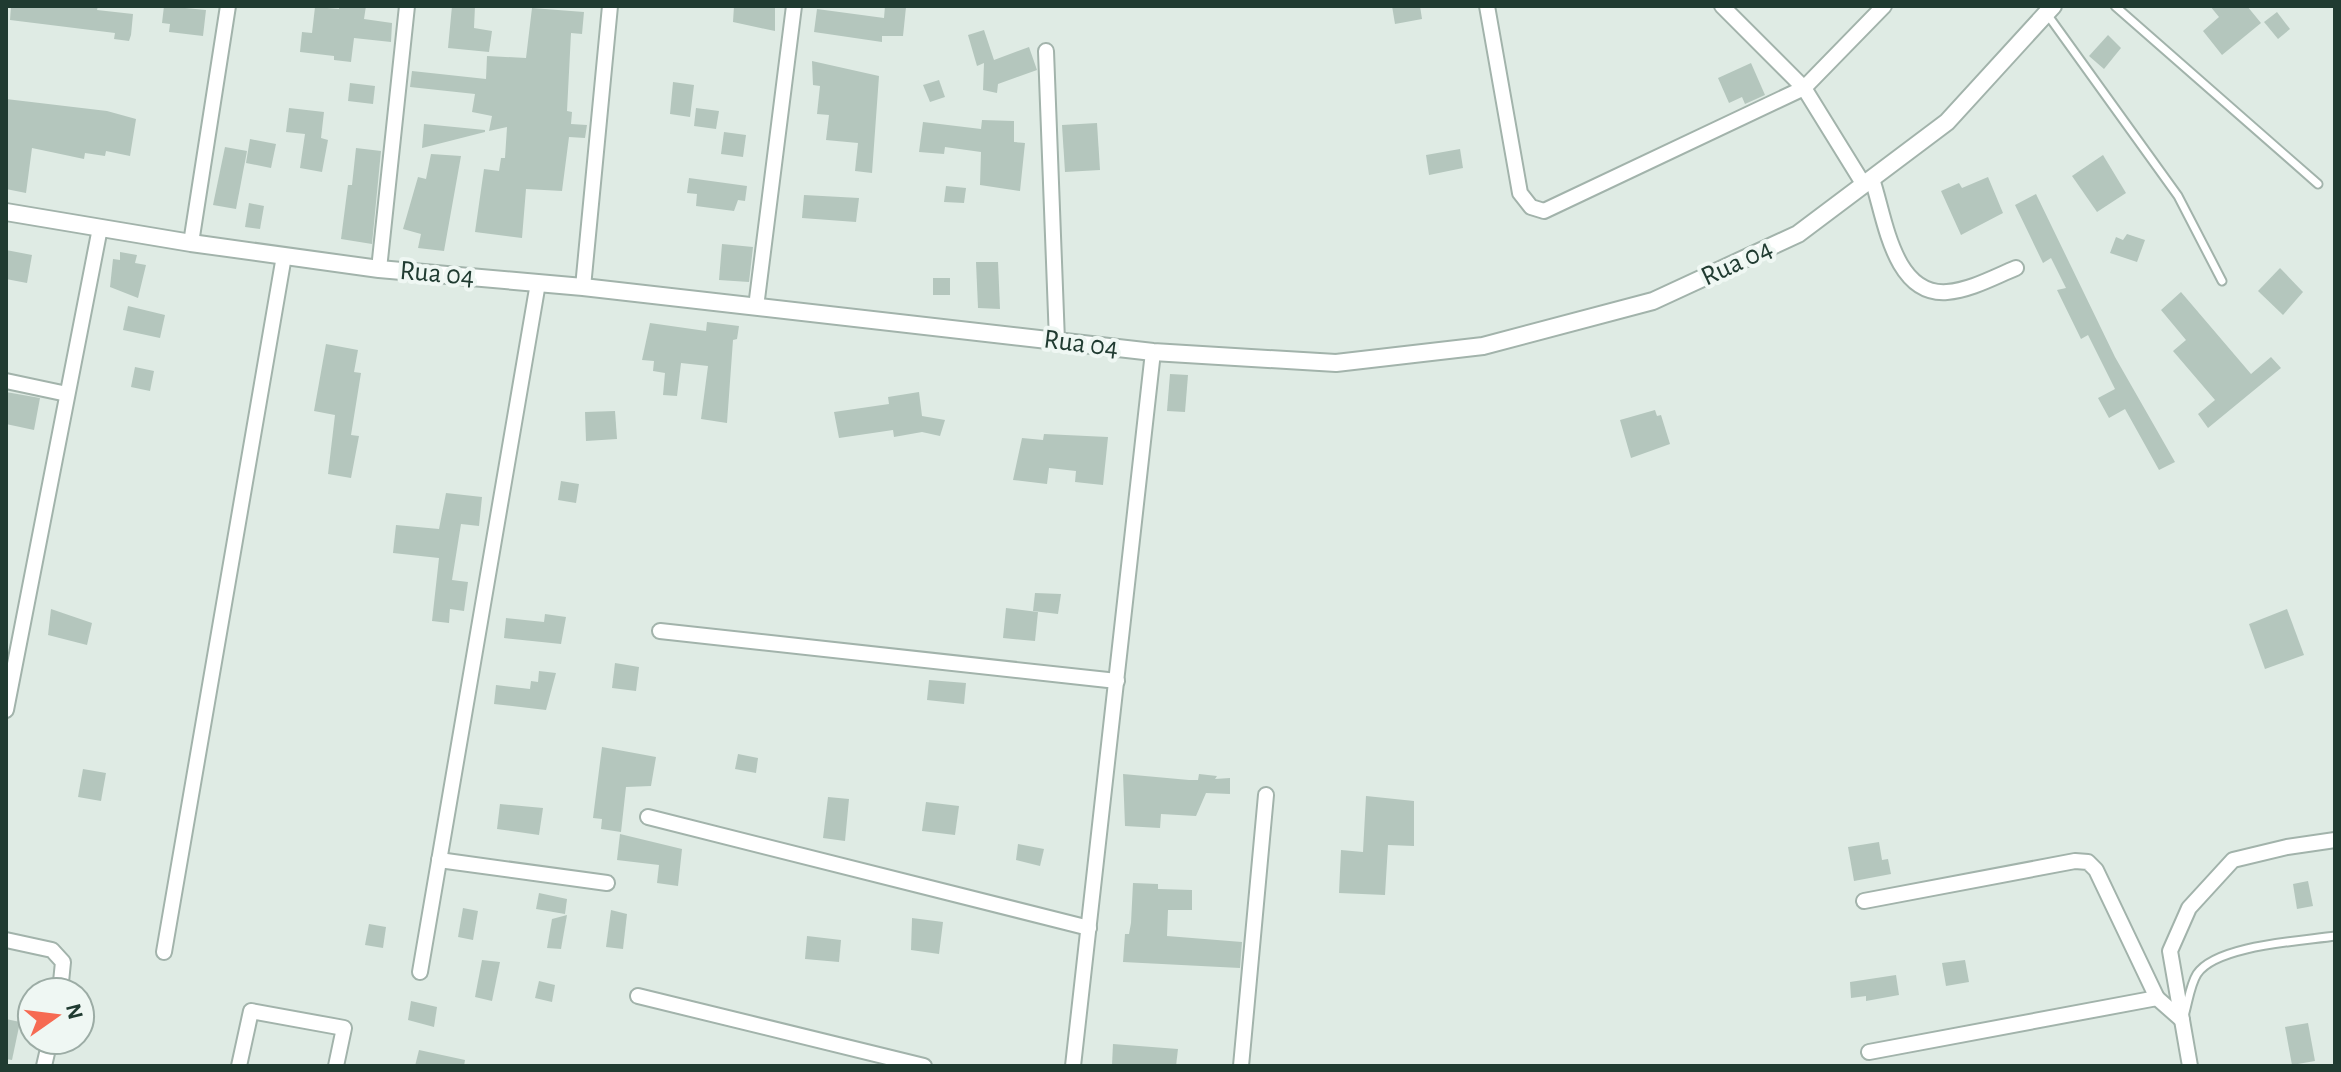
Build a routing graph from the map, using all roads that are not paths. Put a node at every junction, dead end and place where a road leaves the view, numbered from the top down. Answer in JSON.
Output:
{"nodes":[{"id":1,"x":228,"y":6,"type":"edge"},
{"id":2,"x":407,"y":6,"type":"edge"},
{"id":3,"x":610,"y":6,"type":"edge"},
{"id":4,"x":794,"y":6,"type":"edge"},
{"id":5,"x":1487,"y":6,"type":"edge"},
{"id":6,"x":1722,"y":6,"type":"edge"},
{"id":7,"x":1884,"y":6,"type":"edge"},
{"id":8,"x":2115,"y":6,"type":"edge"},
{"id":9,"x":2050,"y":10,"type":"edge"},
{"id":10,"x":1046,"y":51,"type":"dead end"},
{"id":11,"x":1804,"y":88,"type":"junction"},
{"id":12,"x":1868,"y":182,"type":"junction"},
{"id":13,"x":2318,"y":184,"type":"dead end"},
{"id":14,"x":6,"y":212,"type":"edge"},
{"id":15,"x":100,"y":228,"type":"junction"},
{"id":16,"x":191,"y":243,"type":"junction"},
{"id":17,"x":284,"y":256,"type":"junction"},
{"id":18,"x":2016,"y":268,"type":"dead end"},
{"id":19,"x":379,"y":269,"type":"junction"},
{"id":20,"x":2222,"y":281,"type":"dead end"},
{"id":21,"x":538,"y":283,"type":"junction"},
{"id":22,"x":583,"y":287,"type":"junction"},
{"id":23,"x":756,"y":307,"type":"junction"},
{"id":24,"x":1057,"y":341,"type":"junction"},
{"id":25,"x":1153,"y":352,"type":"junction"},
{"id":26,"x":6,"y":381,"type":"edge"},
{"id":27,"x":67,"y":394,"type":"junction"},
{"id":28,"x":660,"y":631,"type":"dead end"},
{"id":29,"x":1117,"y":681,"type":"junction"},
{"id":30,"x":6,"y":710,"type":"edge"},
{"id":31,"x":1266,"y":795,"type":"dead end"},
{"id":32,"x":648,"y":817,"type":"dead end"},
{"id":33,"x":2335,"y":840,"type":"edge"},
{"id":34,"x":439,"y":860,"type":"junction"},
{"id":35,"x":607,"y":883,"type":"dead end"},
{"id":36,"x":1864,"y":901,"type":"dead end"},
{"id":37,"x":1089,"y":928,"type":"junction"},
{"id":38,"x":2335,"y":936,"type":"edge"},
{"id":39,"x":6,"y":940,"type":"edge"},
{"id":40,"x":164,"y":952,"type":"dead end"},
{"id":41,"x":420,"y":972,"type":"dead end"},
{"id":42,"x":62,"y":976,"type":"edge"},
{"id":43,"x":638,"y":996,"type":"dead end"},
{"id":44,"x":2157,"y":998,"type":"junction"},
{"id":45,"x":2182,"y":1020,"type":"junction"},
{"id":46,"x":1869,"y":1052,"type":"dead end"},
{"id":47,"x":239,"y":1066,"type":"edge"},
{"id":48,"x":336,"y":1066,"type":"edge"},
{"id":49,"x":924,"y":1066,"type":"edge"},
{"id":50,"x":1073,"y":1066,"type":"edge"},
{"id":51,"x":1241,"y":1066,"type":"edge"},
{"id":52,"x":2190,"y":1066,"type":"edge"}],
"edges":[{"from":1,"to":16,"type":"street"},
{"from":2,"to":19,"type":"street"},
{"from":3,"to":22,"type":"street"},
{"from":4,"to":23,"type":"street"},
{"from":5,"to":11,"type":"street"},
{"from":6,"to":11,"type":"street"},
{"from":7,"to":11,"type":"street"},
{"from":8,"to":13,"type":"lane"},
{"from":9,"to":12,"type":"street","name":"Rua 04"},
{"from":9,"to":20,"type":"lane"},
{"from":10,"to":24,"type":"street"},
{"from":11,"to":12,"type":"street"},
{"from":12,"to":18,"type":"street"},
{"from":12,"to":25,"type":"street","name":"Rua 04"},
{"from":14,"to":15,"type":"street","name":"Rua 04"},
{"from":15,"to":16,"type":"street","name":"Rua 04"},
{"from":15,"to":27,"type":"street"},
{"from":16,"to":17,"type":"street","name":"Rua 04"},
{"from":17,"to":19,"type":"street","name":"Rua 04"},
{"from":17,"to":40,"type":"street"},
{"from":19,"to":21,"type":"street","name":"Rua 04"},
{"from":21,"to":22,"type":"street","name":"Rua 04"},
{"from":21,"to":34,"type":"street"},
{"from":22,"to":23,"type":"street","name":"Rua 04"},
{"from":23,"to":24,"type":"street","name":"Rua 04"},
{"from":24,"to":25,"type":"street","name":"Rua 04"},
{"from":25,"to":29,"type":"street"},
{"from":26,"to":27,"type":"street"},
{"from":27,"to":30,"type":"street"},
{"from":28,"to":29,"type":"street"},
{"from":29,"to":37,"type":"street"},
{"from":31,"to":51,"type":"street"},
{"from":32,"to":37,"type":"street"},
{"from":33,"to":45,"type":"street"},
{"from":34,"to":35,"type":"street"},
{"from":34,"to":41,"type":"street"},
{"from":36,"to":44,"type":"street"},
{"from":37,"to":50,"type":"street"},
{"from":38,"to":45,"type":"lane"},
{"from":39,"to":42,"type":"street"},
{"from":43,"to":49,"type":"street"},
{"from":44,"to":45,"type":"street"},
{"from":44,"to":46,"type":"street"},
{"from":45,"to":52,"type":"street"},
{"from":47,"to":48,"type":"street"}]}
